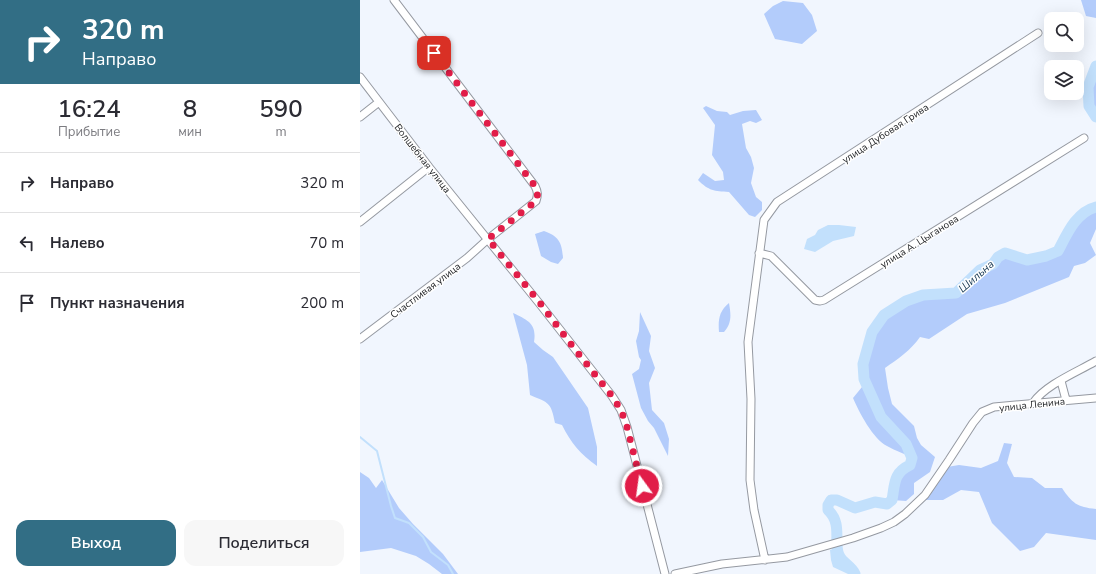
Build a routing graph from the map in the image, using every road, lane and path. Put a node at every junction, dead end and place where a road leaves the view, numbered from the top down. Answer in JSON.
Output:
{"nodes":[{"id":1,"x":394,"y":0,"type":"edge"},
{"id":2,"x":1038,"y":33,"type":"dead end"},
{"id":3,"x":360,"y":77,"type":"edge"},
{"id":4,"x":379,"y":102,"type":"junction"},
{"id":5,"x":360,"y":117,"type":"edge"},
{"id":6,"x":1084,"y":138,"type":"dead end"},
{"id":7,"x":429,"y":167,"type":"junction"},
{"id":8,"x":360,"y":222,"type":"edge"},
{"id":9,"x":488,"y":239,"type":"junction"},
{"id":10,"x":759,"y":253,"type":"junction"},
{"id":11,"x":360,"y":339,"type":"edge"},
{"id":12,"x":1096,"y":361,"type":"edge"},
{"id":13,"x":1061,"y":381,"type":"junction"},
{"id":14,"x":1096,"y":398,"type":"edge"},
{"id":15,"x":1066,"y":400,"type":"junction"},
{"id":16,"x":1033,"y":403,"type":"junction"},
{"id":17,"x":765,"y":560,"type":"junction"},
{"id":18,"x":665,"y":574,"type":"edge"},
{"id":19,"x":675,"y":574,"type":"edge"}],
"edges":[{"from":1,"to":9,"type":"street","name":"Счастливая улица"},
{"from":2,"to":10,"type":"street","name":"улица Дубовая Грива"},
{"from":3,"to":4,"type":"street","name":"Волшебная улица"},
{"from":4,"to":5,"type":"street"},
{"from":4,"to":7,"type":"street","name":"Волшебная улица"},
{"from":6,"to":10,"type":"street","name":"улица А. Цыганова"},
{"from":7,"to":8,"type":"street"},
{"from":7,"to":9,"type":"street","name":"Волшебная улица"},
{"from":9,"to":11,"type":"street","name":"Счастливая улица"},
{"from":9,"to":18,"type":"street","name":"Волшебная улица"},
{"from":10,"to":17,"type":"street","name":"улица Дубовая Грива"},
{"from":12,"to":13,"type":"street"},
{"from":13,"to":15,"type":"street"},
{"from":13,"to":16,"type":"street"},
{"from":14,"to":15,"type":"street","name":"улица Ленина"},
{"from":15,"to":16,"type":"street","name":"улица Ленина"},
{"from":16,"to":17,"type":"street","name":"улица Ленина"},
{"from":17,"to":19,"type":"street","name":"улица Ленина"}]}
